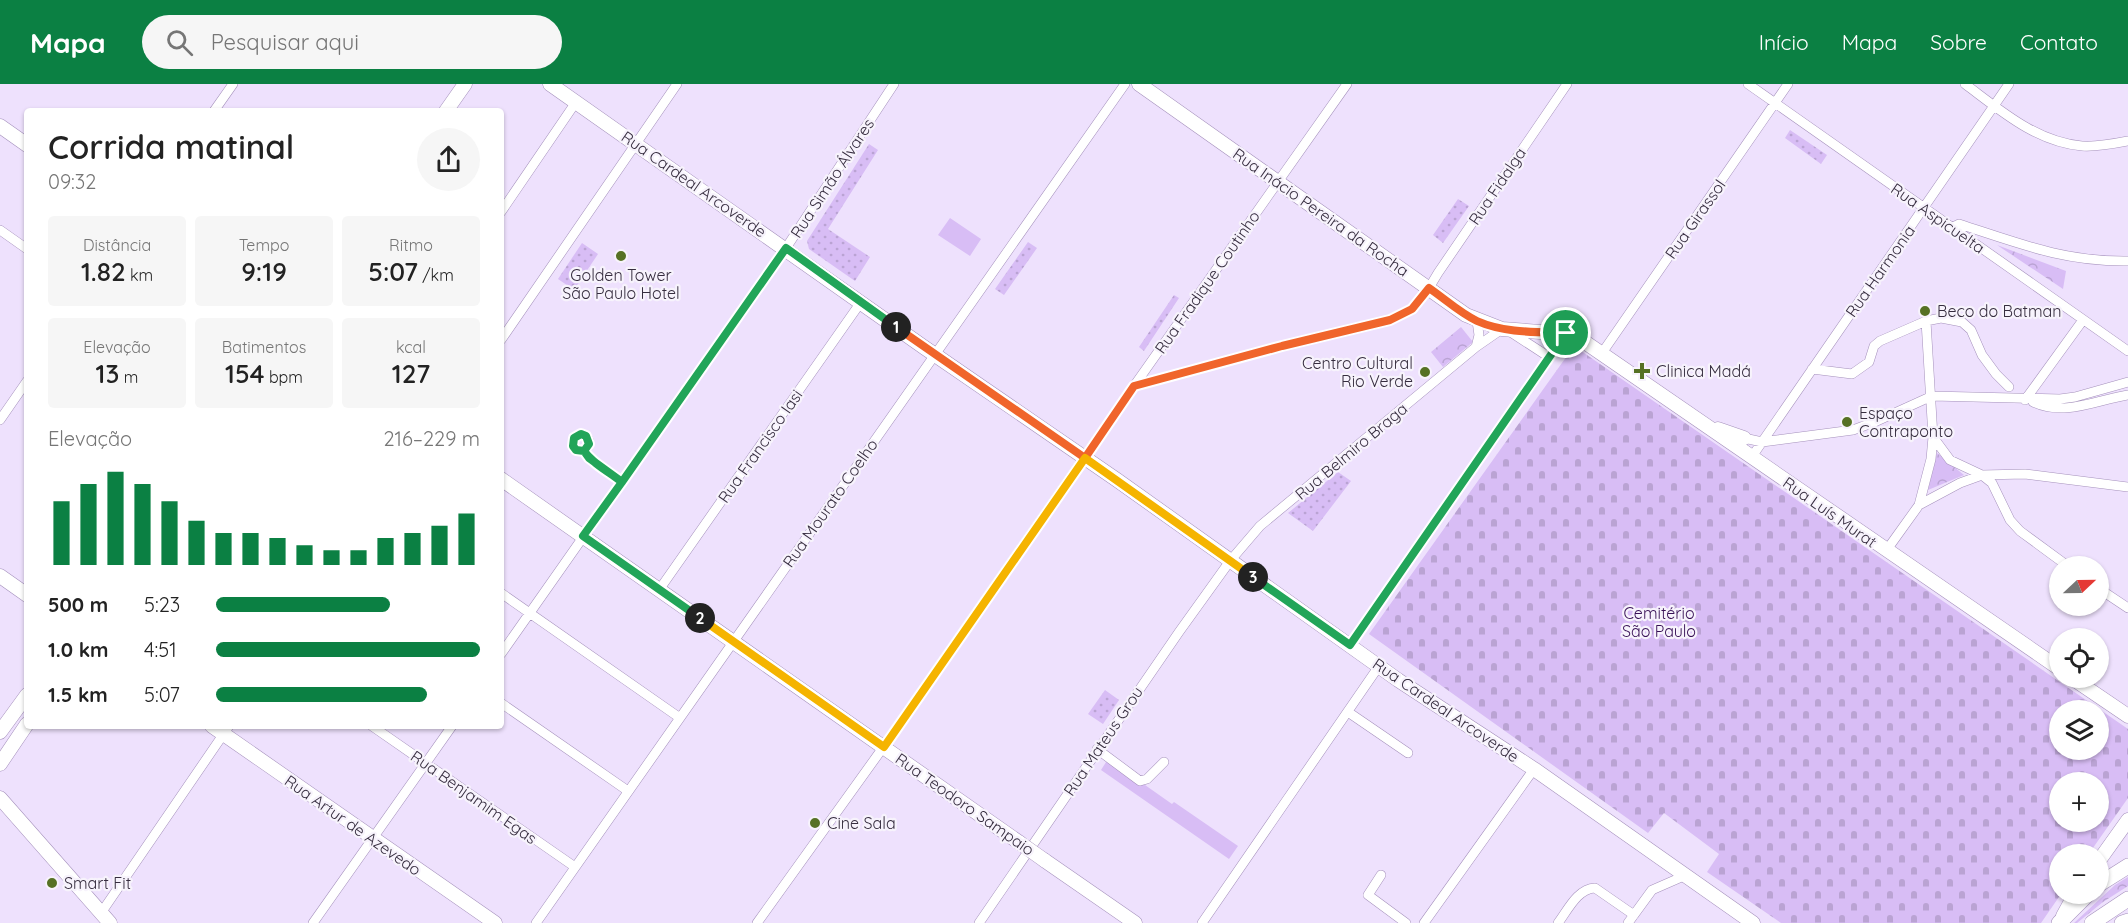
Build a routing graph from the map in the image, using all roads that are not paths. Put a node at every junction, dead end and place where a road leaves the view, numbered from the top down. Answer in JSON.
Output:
{"nodes":[{"id":1,"x":233,"y":84,"type":"edge"},
{"id":2,"x":465,"y":84,"type":"edge"},
{"id":3,"x":550,"y":84,"type":"edge"},
{"id":4,"x":677,"y":84,"type":"edge"},
{"id":5,"x":894,"y":84,"type":"edge"},
{"id":6,"x":1125,"y":84,"type":"edge"},
{"id":7,"x":1139,"y":84,"type":"edge"},
{"id":8,"x":1347,"y":84,"type":"edge"},
{"id":9,"x":1568,"y":84,"type":"edge"},
{"id":10,"x":1748,"y":84,"type":"edge"},
{"id":11,"x":1788,"y":84,"type":"edge"},
{"id":12,"x":1965,"y":84,"type":"edge"},
{"id":13,"x":2009,"y":84,"type":"edge"},
{"id":14,"x":576,"y":102,"type":"junction"},
{"id":15,"x":1775,"y":103,"type":"junction"},
{"id":16,"x":1995,"y":105,"type":"junction"},
{"id":17,"x":216,"y":108,"type":"edge"},
{"id":18,"x":448,"y":108,"type":"edge"},
{"id":19,"x":0,"y":126,"type":"edge"},
{"id":20,"x":2128,"y":141,"type":"edge"},
{"id":21,"x":24,"y":143,"type":"edge"},
{"id":22,"x":635,"y":143,"type":"junction"},
{"id":23,"x":1278,"y":182,"type":"junction"},
{"id":24,"x":504,"y":208,"type":"edge"},
{"id":25,"x":1923,"y":208,"type":"junction"},
{"id":26,"x":1951,"y":228,"type":"junction"},
{"id":27,"x":0,"y":230,"type":"edge"},
{"id":28,"x":24,"y":247,"type":"edge"},
{"id":29,"x":786,"y":248,"type":"junction"},
{"id":30,"x":2128,"y":261,"type":"edge"},
{"id":31,"x":1429,"y":288,"type":"junction"},
{"id":32,"x":861,"y":302,"type":"junction"},
{"id":33,"x":2083,"y":320,"type":"junction"},
{"id":34,"x":1477,"y":321,"type":"junction"},
{"id":35,"x":1926,"y":321,"type":"junction"},
{"id":36,"x":1504,"y":329,"type":"junction"},
{"id":37,"x":1566,"y":333,"type":"junction"},
{"id":38,"x":504,"y":336,"type":"edge"},
{"id":39,"x":1476,"y":347,"type":"junction"},
{"id":40,"x":2128,"y":351,"type":"edge"},
{"id":41,"x":1602,"y":353,"type":"junction"},
{"id":42,"x":935,"y":354,"type":"junction"},
{"id":43,"x":1549,"y":357,"type":"junction"},
{"id":44,"x":1812,"y":369,"type":"junction"},
{"id":45,"x":2128,"y":382,"type":"edge"},
{"id":46,"x":24,"y":385,"type":"edge"},
{"id":47,"x":1134,"y":386,"type":"junction"},
{"id":48,"x":2009,"y":387,"type":"dead end"},
{"id":49,"x":2128,"y":395,"type":"edge"},
{"id":50,"x":1932,"y":396,"type":"junction"},
{"id":51,"x":2026,"y":400,"type":"junction"},
{"id":52,"x":0,"y":420,"type":"edge"},
{"id":53,"x":1933,"y":437,"type":"junction"},
{"id":54,"x":1739,"y":442,"type":"junction"},
{"id":55,"x":1762,"y":442,"type":"junction"},
{"id":56,"x":584,"y":451,"type":"dead end"},
{"id":57,"x":1085,"y":458,"type":"junction"},
{"id":58,"x":1751,"y":458,"type":"junction"},
{"id":59,"x":1982,"y":475,"type":"junction"},
{"id":60,"x":1993,"y":479,"type":"junction"},
{"id":61,"x":504,"y":481,"type":"edge"},
{"id":62,"x":622,"y":482,"type":"junction"},
{"id":63,"x":2128,"y":487,"type":"edge"},
{"id":64,"x":1919,"y":505,"type":"junction"},
{"id":65,"x":583,"y":536,"type":"junction"},
{"id":66,"x":1886,"y":551,"type":"junction"},
{"id":67,"x":2054,"y":556,"type":"edge"},
{"id":68,"x":1230,"y":561,"type":"junction"},
{"id":69,"x":0,"y":576,"type":"edge"},
{"id":70,"x":660,"y":590,"type":"junction"},
{"id":71,"x":24,"y":593,"type":"edge"},
{"id":72,"x":504,"y":595,"type":"edge"},
{"id":73,"x":2109,"y":595,"type":"edge"},
{"id":74,"x":2128,"y":608,"type":"edge"},
{"id":75,"x":530,"y":613,"type":"junction"},
{"id":76,"x":734,"y":641,"type":"junction"},
{"id":77,"x":1350,"y":645,"type":"junction"},
{"id":78,"x":504,"y":650,"type":"edge"},
{"id":79,"x":2049,"y":662,"type":"edge"},
{"id":80,"x":1380,"y":666,"type":"junction"},
{"id":81,"x":2087,"y":688,"type":"edge"},
{"id":82,"x":24,"y":699,"type":"edge"},
{"id":83,"x":504,"y":705,"type":"edge"},
{"id":84,"x":1348,"y":712,"type":"junction"},
{"id":85,"x":2128,"y":716,"type":"edge"},
{"id":86,"x":680,"y":718,"type":"junction"},
{"id":87,"x":24,"y":728,"type":"edge"},
{"id":88,"x":221,"y":729,"type":"edge"},
{"id":89,"x":376,"y":729,"type":"edge"},
{"id":90,"x":450,"y":729,"type":"edge"},
{"id":91,"x":0,"y":732,"type":"edge"},
{"id":92,"x":884,"y":747,"type":"junction"},
{"id":93,"x":1097,"y":749,"type":"junction"},
{"id":94,"x":1408,"y":753,"type":"dead end"},
{"id":95,"x":1164,"y":762,"type":"dead end"},
{"id":96,"x":0,"y":764,"type":"edge"},
{"id":97,"x":426,"y":764,"type":"junction"},
{"id":98,"x":1534,"y":769,"type":"junction"},
{"id":99,"x":628,"y":791,"type":"junction"},
{"id":100,"x":0,"y":798,"type":"edge"},
{"id":101,"x":2128,"y":820,"type":"edge"},
{"id":102,"x":373,"y":838,"type":"junction"},
{"id":103,"x":2109,"y":847,"type":"edge"},
{"id":104,"x":2128,"y":866,"type":"edge"},
{"id":105,"x":575,"y":867,"type":"junction"},
{"id":106,"x":1381,"y":875,"type":"dead end"},
{"id":107,"x":1684,"y":876,"type":"junction"},
{"id":108,"x":2109,"y":878,"type":"edge"},
{"id":109,"x":2128,"y":899,"type":"edge"},
{"id":110,"x":2069,"y":904,"type":"edge"},
{"id":111,"x":2078,"y":904,"type":"edge"},
{"id":112,"x":106,"y":918,"type":"edge"},
{"id":113,"x":1631,"y":919,"type":"edge"},
{"id":114,"x":2128,"y":921,"type":"edge"},
{"id":115,"x":313,"y":923,"type":"edge"},
{"id":116,"x":495,"y":923,"type":"edge"},
{"id":117,"x":536,"y":923,"type":"edge"},
{"id":118,"x":758,"y":923,"type":"edge"},
{"id":119,"x":979,"y":923,"type":"edge"},
{"id":120,"x":1135,"y":923,"type":"edge"},
{"id":121,"x":1202,"y":923,"type":"edge"},
{"id":122,"x":1406,"y":923,"type":"edge"},
{"id":123,"x":1424,"y":923,"type":"edge"},
{"id":124,"x":1558,"y":923,"type":"edge"},
{"id":125,"x":1753,"y":923,"type":"edge"},
{"id":126,"x":2059,"y":923,"type":"edge"},
{"id":127,"x":2092,"y":923,"type":"edge"},
{"id":128,"x":2122,"y":923,"type":"edge"}],
"edges":[{"from":1,"to":17,"type":"street"},
{"from":2,"to":18,"type":"main road"},
{"from":3,"to":14,"type":"main road","name":"Rua Cardeal Arcoverde"},
{"from":4,"to":22,"type":"street"},
{"from":5,"to":29,"type":"street","name":"Rua Simão Álvares"},
{"from":6,"to":42,"type":"street","name":"Rua Mourato Coelho"},
{"from":7,"to":23,"type":"main road","name":"Rua Inácio Pereira da Rocha"},
{"from":8,"to":23,"type":"street","name":"Rua Fradique Coutinho"},
{"from":9,"to":31,"type":"street","name":"Rua Fidalga"},
{"from":10,"to":15,"type":"street","name":"Rua Aspicuelta"},
{"from":11,"to":15,"type":"street","name":"Rua Girassol"},
{"from":12,"to":16,"type":"street"},
{"from":13,"to":16,"type":"street","name":"Rua Harmonia"},
{"from":14,"to":22,"type":"main road","name":"Rua Cardeal Arcoverde"},
{"from":14,"to":24,"type":"street"},
{"from":15,"to":25,"type":"street","name":"Rua Aspicuelta"},
{"from":15,"to":41,"type":"street","name":"Rua Girassol"},
{"from":16,"to":20,"type":"street"},
{"from":16,"to":25,"type":"street","name":"Rua Harmonia"},
{"from":19,"to":21,"type":"main road"},
{"from":22,"to":29,"type":"main road","name":"Rua Cardeal Arcoverde"},
{"from":22,"to":38,"type":"street"},
{"from":23,"to":31,"type":"main road","name":"Rua Inácio Pereira da Rocha"},
{"from":23,"to":47,"type":"street","name":"Rua Fradique Coutinho"},
{"from":25,"to":26,"type":"street","name":"Rua Aspicuelta"},
{"from":25,"to":44,"type":"street","name":"Rua Harmonia"},
{"from":26,"to":30,"type":"street"},
{"from":26,"to":33,"type":"street","name":"Rua Aspicuelta"},
{"from":27,"to":28,"type":"street"},
{"from":29,"to":32,"type":"main road","name":"Rua Cardeal Arcoverde"},
{"from":29,"to":62,"type":"street","name":"Rua Simão Álvares"},
{"from":31,"to":34,"type":"main road","name":"Rua Inácio Pereira da Rocha"},
{"from":31,"to":47,"type":"street","name":"Rua Fidalga"},
{"from":32,"to":42,"type":"main road","name":"Rua Cardeal Arcoverde"},
{"from":32,"to":70,"type":"street","name":"Rua Francisco Iasi"},
{"from":33,"to":40,"type":"street","name":"Rua Aspicuelta"},
{"from":33,"to":51,"type":"street"},
{"from":34,"to":36,"type":"main road","name":"Rua Inácio Pereira da Rocha"},
{"from":34,"to":39,"type":"street"},
{"from":35,"to":44,"type":"street"},
{"from":35,"to":48,"type":"street"},
{"from":35,"to":50,"type":"street"},
{"from":36,"to":37,"type":"main road","name":"Rua Inácio Pereira da Rocha"},
{"from":36,"to":39,"type":"street","name":"Rua Belmiro Braga"},
{"from":36,"to":43,"type":"street","name":"Rua Inácio Pereira da Rocha"},
{"from":37,"to":41,"type":"main road","name":"Rua Inácio Pereira da Rocha"},
{"from":37,"to":43,"type":"street"},
{"from":39,"to":68,"type":"street","name":"Rua Belmiro Braga"},
{"from":41,"to":54,"type":"main road","name":"Rua Luís Murat"},
{"from":42,"to":57,"type":"main road","name":"Rua Cardeal Arcoverde"},
{"from":42,"to":76,"type":"street","name":"Rua Mourato Coelho"},
{"from":43,"to":77,"type":"street"},
{"from":44,"to":55,"type":"street","name":"Rua Harmonia"},
{"from":45,"to":51,"type":"street"},
{"from":46,"to":52,"type":"street"},
{"from":47,"to":57,"type":"street","name":"Rua Fradique Coutinho"},
{"from":49,"to":51,"type":"street"},
{"from":50,"to":51,"type":"street"},
{"from":50,"to":53,"type":"street"},
{"from":50,"to":55,"type":"street"},
{"from":53,"to":59,"type":"street"},
{"from":53,"to":64,"type":"street"},
{"from":54,"to":55,"type":"street"},
{"from":54,"to":58,"type":"main road","name":"Rua Luís Murat"},
{"from":55,"to":58,"type":"street","name":"Rua Harmonia"},
{"from":56,"to":62,"type":"street"},
{"from":57,"to":68,"type":"main road","name":"Rua Cardeal Arcoverde"},
{"from":57,"to":92,"type":"street","name":"Rua Fradique Coutinho"},
{"from":58,"to":66,"type":"main road","name":"Rua Luís Murat"},
{"from":59,"to":60,"type":"street"},
{"from":59,"to":64,"type":"street"},
{"from":60,"to":63,"type":"street"},
{"from":60,"to":67,"type":"street"},
{"from":61,"to":65,"type":"main road","name":"Rua Teodoro Sampaio"},
{"from":62,"to":65,"type":"street","name":"Rua Simão Álvares"},
{"from":64,"to":66,"type":"street"},
{"from":65,"to":70,"type":"main road","name":"Rua Teodoro Sampaio"},
{"from":65,"to":75,"type":"street","name":"Rua Simão Álvares"},
{"from":66,"to":79,"type":"main road","name":"Rua Luís Murat"},
{"from":68,"to":77,"type":"main road","name":"Rua Cardeal Arcoverde"},
{"from":68,"to":93,"type":"street","name":"Rua Mateus Grou"},
{"from":69,"to":71,"type":"main road"},
{"from":70,"to":76,"type":"main road","name":"Rua Teodoro Sampaio"},
{"from":72,"to":75,"type":"street"},
{"from":73,"to":74,"type":"street"},
{"from":75,"to":78,"type":"street","name":"Rua Simão Álvares"},
{"from":75,"to":86,"type":"street"},
{"from":76,"to":86,"type":"street","name":"Rua Mourato Coelho"},
{"from":76,"to":92,"type":"main road","name":"Rua Teodoro Sampaio"},
{"from":77,"to":80,"type":"main road","name":"Rua Cardeal Arcoverde"},
{"from":80,"to":84,"type":"street"},
{"from":80,"to":98,"type":"main road","name":"Rua Cardeal Arcoverde"},
{"from":81,"to":85,"type":"main road"},
{"from":82,"to":91,"type":"main road"},
{"from":83,"to":99,"type":"street"},
{"from":84,"to":94,"type":"street"},
{"from":84,"to":121,"type":"street"},
{"from":86,"to":99,"type":"street","name":"Rua Mourato Coelho"},
{"from":87,"to":96,"type":"main road"},
{"from":88,"to":102,"type":"main road","name":"Rua Artur de Azevedo"},
{"from":88,"to":112,"type":"street"},
{"from":89,"to":97,"type":"street","name":"Rua Benjamim Egas"},
{"from":90,"to":97,"type":"street"},
{"from":92,"to":118,"type":"street","name":"Rua Fradique Coutinho"},
{"from":92,"to":120,"type":"main road","name":"Rua Teodoro Sampaio","bridge":true},
{"from":93,"to":95,"type":"street"},
{"from":93,"to":119,"type":"street","name":"Rua Mateus Grou"},
{"from":97,"to":102,"type":"street"},
{"from":97,"to":105,"type":"street","name":"Rua Benjamim Egas"},
{"from":98,"to":107,"type":"main road","name":"Rua Cardeal Arcoverde"},
{"from":98,"to":123,"type":"street"},
{"from":99,"to":105,"type":"street","name":"Rua Mourato Coelho"},
{"from":100,"to":112,"type":"main road"},
{"from":101,"to":103,"type":"main road"},
{"from":102,"to":115,"type":"street"},
{"from":102,"to":116,"type":"main road","name":"Rua Artur de Azevedo"},
{"from":104,"to":108,"type":"main road"},
{"from":105,"to":117,"type":"street","name":"Rua Mourato Coelho"},
{"from":106,"to":122,"type":"street"},
{"from":107,"to":113,"type":"street"},
{"from":107,"to":125,"type":"main road","name":"Rua Cardeal Arcoverde"},
{"from":109,"to":127,"type":"main road"},
{"from":110,"to":126,"type":"main road"},
{"from":111,"to":126,"type":"main road"},
{"from":113,"to":124,"type":"street"},
{"from":114,"to":128,"type":"main road"}]}
